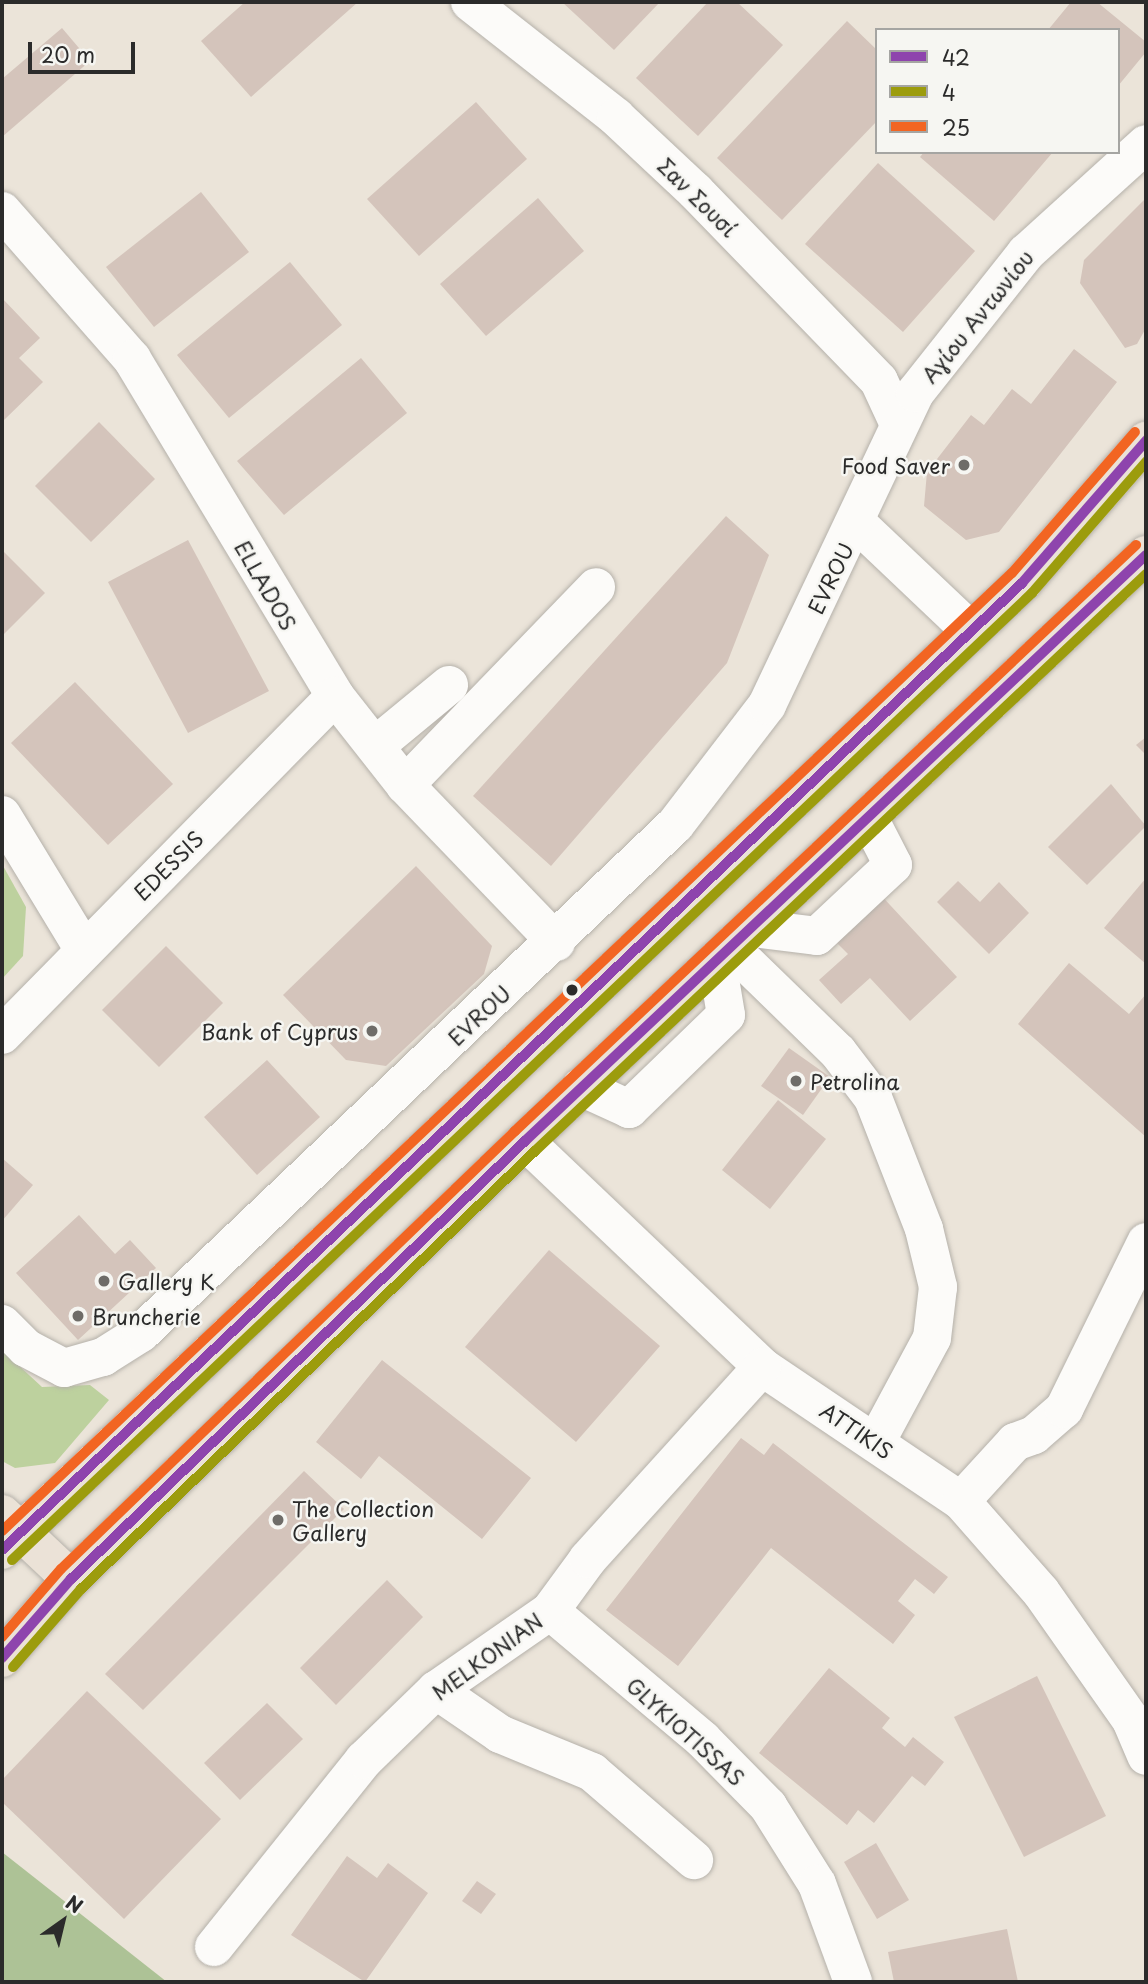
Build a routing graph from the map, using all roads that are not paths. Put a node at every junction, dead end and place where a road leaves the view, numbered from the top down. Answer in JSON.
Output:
{"nodes":[{"id":1,"x":470,"y":2,"type":"edge"},
{"id":2,"x":1146,"y":144,"type":"edge"},
{"id":3,"x":2,"y":211,"type":"edge"},
{"id":4,"x":897,"y":420,"type":"junction"},
{"id":5,"x":1146,"y":440,"type":"edge"},
{"id":6,"x":857,"y":523,"type":"junction"},
{"id":7,"x":1146,"y":555,"type":"edge"},
{"id":8,"x":596,"y":587,"type":"dead end"},
{"id":9,"x":971,"y":631,"type":"junction"},
{"id":10,"x":449,"y":685,"type":"dead end"},
{"id":11,"x":335,"y":696,"type":"junction"},
{"id":12,"x":376,"y":746,"type":"junction"},
{"id":13,"x":405,"y":785,"type":"junction"},
{"id":14,"x":2,"y":815,"type":"edge"},
{"id":15,"x":869,"y":818,"type":"junction"},
{"id":16,"x":556,"y":942,"type":"junction"},
{"id":17,"x":733,"y":946,"type":"junction"},
{"id":18,"x":84,"y":950,"type":"junction"},
{"id":19,"x":2,"y":1035,"type":"edge"},
{"id":20,"x":525,"y":1141,"type":"junction"},
{"id":21,"x":1146,"y":1242,"type":"edge"},
{"id":22,"x":2,"y":1324,"type":"edge"},
{"id":23,"x":761,"y":1367,"type":"junction"},
{"id":24,"x":876,"y":1443,"type":"junction"},
{"id":25,"x":961,"y":1501,"type":"junction"},
{"id":26,"x":8,"y":1531,"type":"edge"},
{"id":27,"x":71,"y":1579,"type":"junction"},
{"id":28,"x":550,"y":1611,"type":"junction"},
{"id":29,"x":2,"y":1658,"type":"edge"},
{"id":30,"x":436,"y":1690,"type":"junction"},
{"id":31,"x":1146,"y":1756,"type":"edge"},
{"id":32,"x":694,"y":1860,"type":"dead end"},
{"id":33,"x":214,"y":1947,"type":"dead end"},
{"id":34,"x":853,"y":1982,"type":"edge"}],
"edges":[{"from":1,"to":4,"type":"street","name":"Σαν Σουσί"},
{"from":2,"to":4,"type":"street","name":"Αγίου Αντωνίου"},
{"from":3,"to":11,"type":"street","name":"ELLADOS"},
{"from":4,"to":6,"type":"street","name":"Αγίου Αντωνίου"},
{"from":5,"to":9,"type":"main road"},
{"from":6,"to":9,"type":"street"},
{"from":6,"to":16,"type":"street","name":"EVROU"},
{"from":7,"to":15,"type":"main road"},
{"from":8,"to":13,"type":"street"},
{"from":9,"to":26,"type":"main road"},
{"from":10,"to":12,"type":"street"},
{"from":11,"to":12,"type":"street","name":"ELLADOS"},
{"from":11,"to":18,"type":"street","name":"EDESSIS"},
{"from":12,"to":13,"type":"street","name":"ELLADOS"},
{"from":13,"to":16,"type":"street","name":"ELLADOS"},
{"from":14,"to":18,"type":"street"},
{"from":15,"to":17,"type":"main road"},
{"from":15,"to":17,"type":"street"},
{"from":16,"to":22,"type":"street","name":"EVROU"},
{"from":17,"to":20,"type":"main road"},
{"from":17,"to":24,"type":"street"},
{"from":18,"to":19,"type":"street","name":"EDESSIS"},
{"from":20,"to":23,"type":"street","name":"ATTIKIS"},
{"from":20,"to":27,"type":"main road"},
{"from":21,"to":25,"type":"street"},
{"from":23,"to":24,"type":"street","name":"ATTIKIS"},
{"from":23,"to":28,"type":"street","name":"MELKONIAN"},
{"from":24,"to":25,"type":"street","name":"ATTIKIS"},
{"from":25,"to":31,"type":"street","name":"ATTIKIS"},
{"from":26,"to":27,"type":"main road"},
{"from":27,"to":29,"type":"main road"},
{"from":28,"to":30,"type":"street","name":"MELKONIAN"},
{"from":28,"to":34,"type":"street","name":"GLYKIOTISSAS"},
{"from":30,"to":32,"type":"street"},
{"from":30,"to":33,"type":"street","name":"MELKONIAN"}]}
